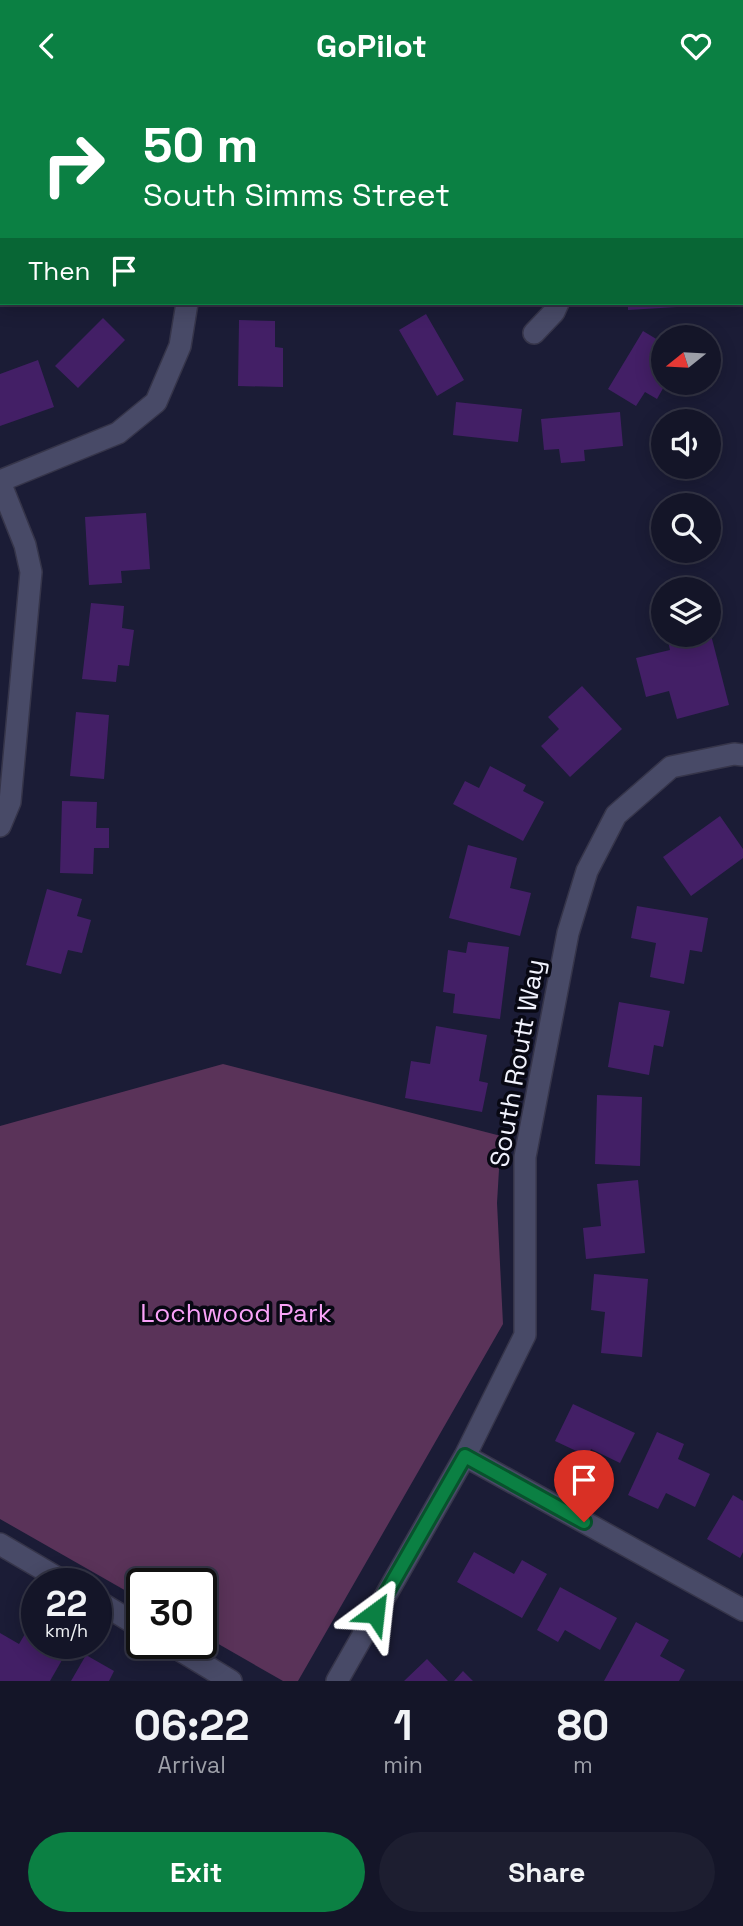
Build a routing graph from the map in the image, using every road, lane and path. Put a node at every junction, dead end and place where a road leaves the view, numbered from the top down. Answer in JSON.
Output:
{"nodes":[{"id":1,"x":187,"y":305,"type":"edge"},
{"id":2,"x":557,"y":305,"type":"edge"},
{"id":3,"x":534,"y":333,"type":"dead end"},
{"id":4,"x":0,"y":481,"type":"edge"},
{"id":5,"x":743,"y":755,"type":"edge"},
{"id":6,"x":0,"y":825,"type":"edge"},
{"id":7,"x":465,"y":1456,"type":"junction"},
{"id":8,"x":0,"y":1545,"type":"edge"},
{"id":9,"x":40,"y":1568,"type":"edge"},
{"id":10,"x":743,"y":1610,"type":"edge"},
{"id":11,"x":195,"y":1659,"type":"edge"},
{"id":12,"x":231,"y":1681,"type":"edge"},
{"id":13,"x":337,"y":1681,"type":"edge"}],
"edges":[{"from":1,"to":4,"type":"street"},
{"from":2,"to":3,"type":"street"},
{"from":4,"to":6,"type":"street"},
{"from":5,"to":7,"type":"street","name":"South Routt Way"},
{"from":7,"to":10,"type":"street"},
{"from":7,"to":13,"type":"street","name":"South Routt Way"},
{"from":8,"to":9,"type":"street"},
{"from":11,"to":12,"type":"street"}]}
